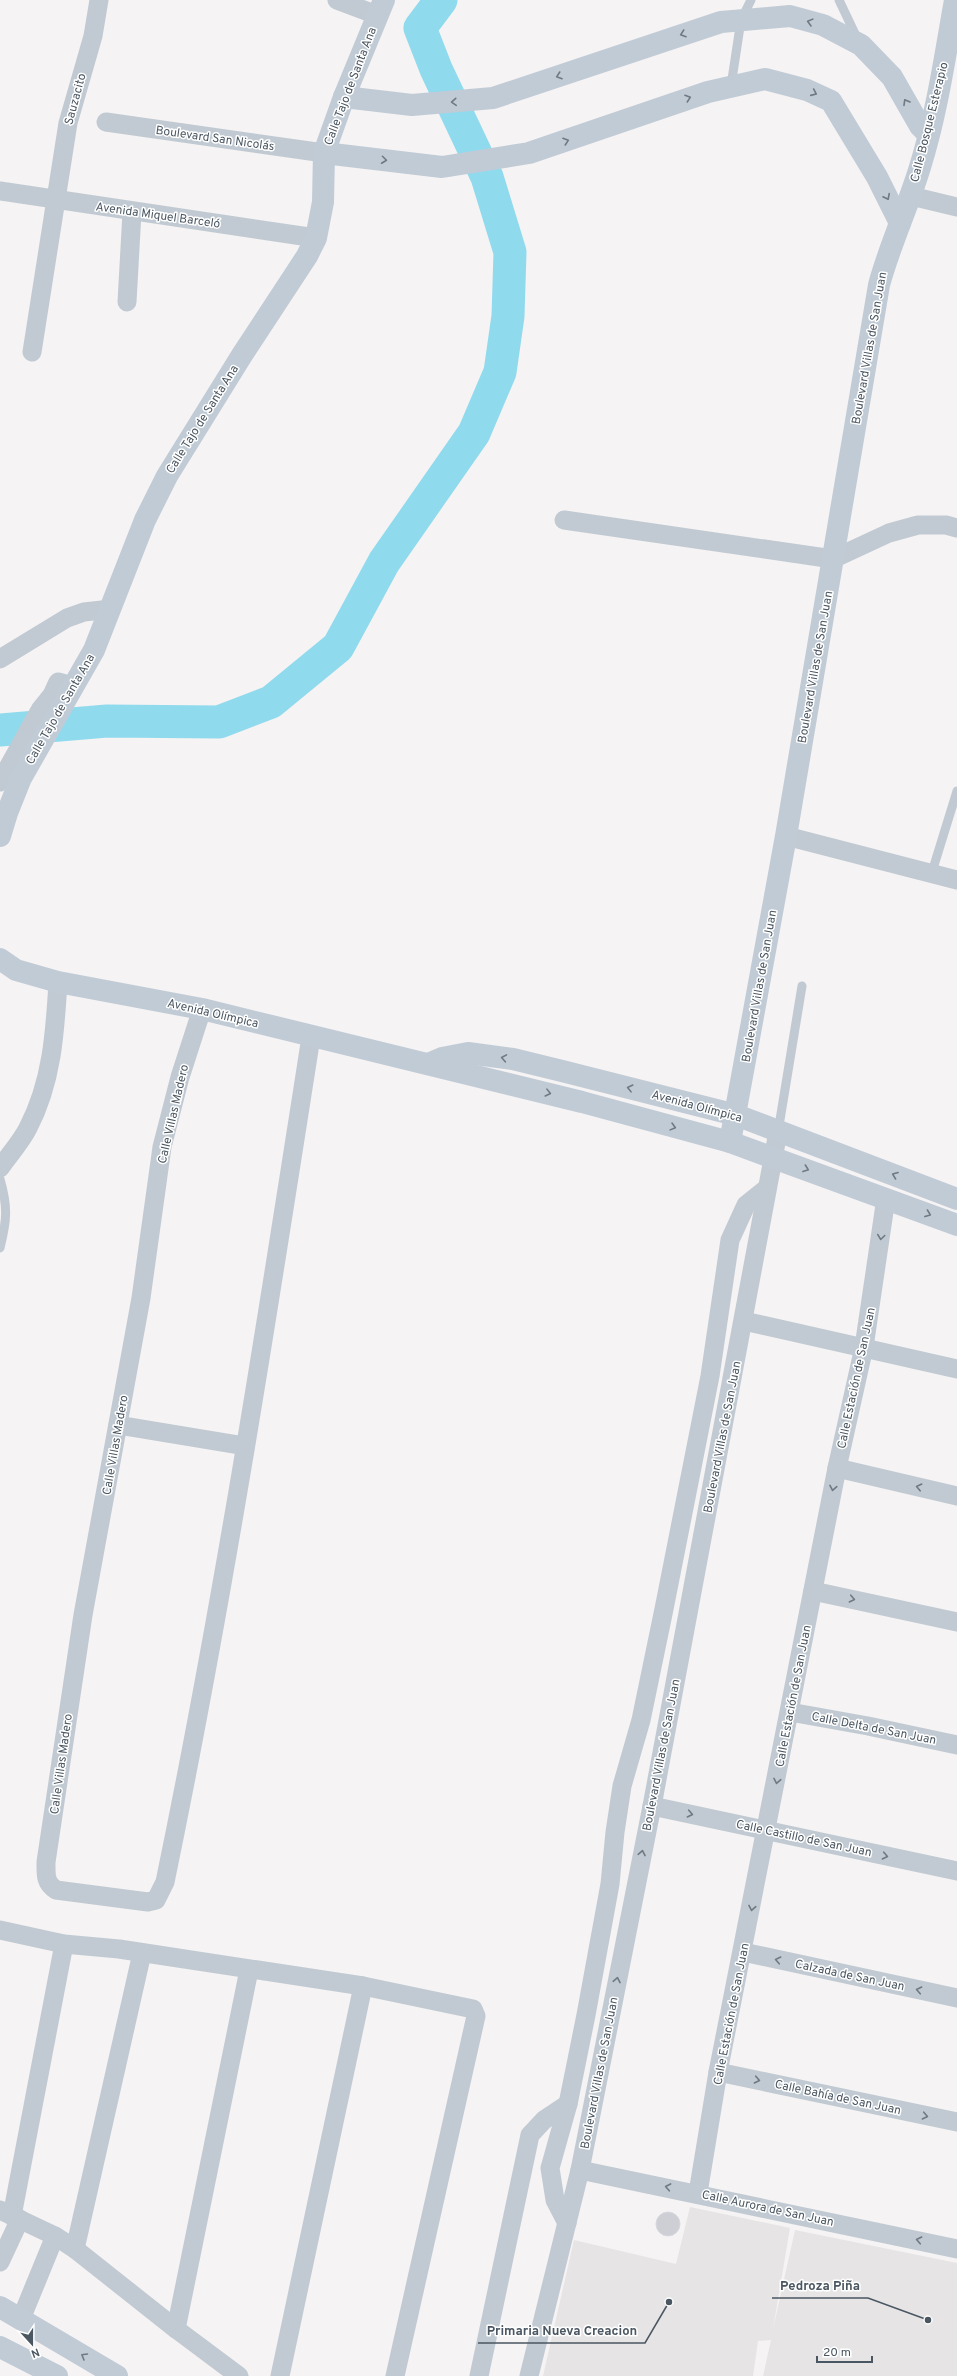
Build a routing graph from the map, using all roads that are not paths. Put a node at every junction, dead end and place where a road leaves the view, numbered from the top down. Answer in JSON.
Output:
{"nodes":[{"id":1,"x":99,"y":0,"type":"edge"},
{"id":2,"x":337,"y":0,"type":"edge"},
{"id":3,"x":751,"y":0,"type":"edge"},
{"id":4,"x":839,"y":0,"type":"edge"},
{"id":5,"x":956,"y":0,"type":"edge"},
{"id":6,"x":380,"y":8,"type":"edge"},
{"id":7,"x":741,"y":20,"type":"junction"},
{"id":8,"x":860,"y":45,"type":"junction"},
{"id":9,"x":731,"y":86,"type":"junction"},
{"id":10,"x":344,"y":96,"type":"junction"},
{"id":11,"x":106,"y":122,"type":"dead end"},
{"id":12,"x":928,"y":134,"type":"junction"},
{"id":13,"x":324,"y":153,"type":"junction"},
{"id":14,"x":0,"y":191,"type":"edge"},
{"id":15,"x":910,"y":196,"type":"junction"},
{"id":16,"x":57,"y":200,"type":"junction"},
{"id":17,"x":957,"y":207,"type":"edge"},
{"id":18,"x":132,"y":212,"type":"junction"},
{"id":19,"x":900,"y":223,"type":"junction"},
{"id":20,"x":316,"y":238,"type":"junction"},
{"id":21,"x":127,"y":302,"type":"dead end"},
{"id":22,"x":32,"y":352,"type":"dead end"},
{"id":23,"x":564,"y":520,"type":"dead end"},
{"id":24,"x":957,"y":528,"type":"edge"},
{"id":25,"x":833,"y":560,"type":"junction"},
{"id":26,"x":111,"y":609,"type":"junction"},
{"id":27,"x":0,"y":659,"type":"edge"},
{"id":28,"x":65,"y":684,"type":"junction"},
{"id":29,"x":957,"y":791,"type":"edge"},
{"id":30,"x":2,"y":792,"type":"edge"},
{"id":31,"x":0,"y":836,"type":"edge"},
{"id":32,"x":786,"y":836,"type":"junction"},
{"id":33,"x":932,"y":872,"type":"junction"},
{"id":34,"x":957,"y":880,"type":"edge"},
{"id":35,"x":0,"y":959,"type":"edge"},
{"id":36,"x":58,"y":982,"type":"junction"},
{"id":37,"x":802,"y":986,"type":"dead end"},
{"id":38,"x":202,"y":1009,"type":"junction"},
{"id":39,"x":311,"y":1037,"type":"junction"},
{"id":40,"x":428,"y":1064,"type":"junction"},
{"id":41,"x":736,"y":1115,"type":"junction"},
{"id":42,"x":778,"y":1132,"type":"junction"},
{"id":43,"x":730,"y":1142,"type":"junction"},
{"id":44,"x":774,"y":1157,"type":"junction"},
{"id":45,"x":0,"y":1168,"type":"edge"},
{"id":46,"x":0,"y":1179,"type":"edge"},
{"id":47,"x":766,"y":1189,"type":"junction"},
{"id":48,"x":886,"y":1198,"type":"junction"},
{"id":49,"x":957,"y":1199,"type":"edge"},
{"id":50,"x":957,"y":1225,"type":"edge"},
{"id":51,"x":0,"y":1248,"type":"edge"},
{"id":52,"x":744,"y":1321,"type":"junction"},
{"id":53,"x":864,"y":1347,"type":"junction"},
{"id":54,"x":957,"y":1369,"type":"edge"},
{"id":55,"x":118,"y":1424,"type":"junction"},
{"id":56,"x":245,"y":1446,"type":"junction"},
{"id":57,"x":837,"y":1468,"type":"junction"},
{"id":58,"x":957,"y":1496,"type":"edge"},
{"id":59,"x":814,"y":1590,"type":"junction"},
{"id":60,"x":957,"y":1622,"type":"edge"},
{"id":61,"x":790,"y":1712,"type":"junction"},
{"id":62,"x":957,"y":1745,"type":"edge"},
{"id":63,"x":652,"y":1806,"type":"junction"},
{"id":64,"x":767,"y":1830,"type":"junction"},
{"id":65,"x":957,"y":1871,"type":"edge"},
{"id":66,"x":0,"y":1930,"type":"edge"},
{"id":67,"x":64,"y":1944,"type":"junction"},
{"id":68,"x":743,"y":1952,"type":"junction"},
{"id":69,"x":142,"y":1953,"type":"junction"},
{"id":70,"x":249,"y":1970,"type":"junction"},
{"id":71,"x":363,"y":1986,"type":"junction"},
{"id":72,"x":957,"y":1998,"type":"edge"},
{"id":73,"x":718,"y":2072,"type":"junction"},
{"id":74,"x":568,"y":2104,"type":"junction"},
{"id":75,"x":957,"y":2122,"type":"edge"},
{"id":76,"x":580,"y":2170,"type":"junction"},
{"id":77,"x":698,"y":2193,"type":"junction"},
{"id":78,"x":11,"y":2215,"type":"edge"},
{"id":79,"x":567,"y":2223,"type":"junction"},
{"id":80,"x":55,"y":2236,"type":"junction"},
{"id":81,"x":75,"y":2249,"type":"junction"},
{"id":82,"x":957,"y":2249,"type":"edge"},
{"id":83,"x":0,"y":2262,"type":"edge"},
{"id":84,"x":0,"y":2307,"type":"edge"},
{"id":85,"x":20,"y":2319,"type":"junction"},
{"id":86,"x":176,"y":2329,"type":"junction"},
{"id":87,"x":0,"y":2347,"type":"edge"},
{"id":88,"x":46,"y":2373,"type":"edge"},
{"id":89,"x":117,"y":2376,"type":"edge"},
{"id":90,"x":239,"y":2376,"type":"edge"},
{"id":91,"x":280,"y":2376,"type":"edge"},
{"id":92,"x":395,"y":2376,"type":"edge"},
{"id":93,"x":479,"y":2376,"type":"edge"},
{"id":94,"x":529,"y":2376,"type":"edge"}],
"edges":[{"from":1,"to":16,"type":"street","name":"Sauzacito"},
{"from":2,"to":6,"type":"street"},
{"from":3,"to":7,"type":"lane"},
{"from":4,"to":8,"type":"lane"},
{"from":5,"to":12,"type":"street","name":"Calle Bosque Esterapio"},
{"from":6,"to":10,"type":"street","name":"Calle Tajo de Santa Ana"},
{"from":8,"to":7,"type":"street","one_way":true},
{"from":7,"to":9,"type":"lane"},
{"from":7,"to":10,"type":"street","one_way":true},
{"from":12,"to":8,"type":"street","one_way":true},
{"from":13,"to":9,"type":"street","one_way":true},
{"from":9,"to":19,"type":"street","one_way":true},
{"from":10,"to":13,"type":"street","name":"Calle Tajo de Santa Ana"},
{"from":11,"to":13,"type":"street","name":"Boulevard San Nicolás"},
{"from":12,"to":15,"type":"street","name":"Calle Bosque Esterapio"},
{"from":13,"to":20,"type":"street","name":"Calle Tajo de Santa Ana"},
{"from":14,"to":16,"type":"street","name":"Avenida Miquel Barceló"},
{"from":15,"to":17,"type":"street"},
{"from":15,"to":19,"type":"street","name":"Boulevard Villas de San Juan"},
{"from":16,"to":18,"type":"street","name":"Avenida Miquel Barceló"},
{"from":16,"to":22,"type":"street","name":"Sauzacito"},
{"from":18,"to":20,"type":"street","name":"Avenida Miquel Barceló"},
{"from":18,"to":21,"type":"street"},
{"from":19,"to":25,"type":"street","name":"Boulevard Villas de San Juan"},
{"from":20,"to":26,"type":"street","name":"Calle Tajo de Santa Ana"},
{"from":23,"to":25,"type":"street"},
{"from":24,"to":25,"type":"street"},
{"from":25,"to":32,"type":"street","name":"Boulevard Villas de San Juan"},
{"from":26,"to":27,"type":"street"},
{"from":26,"to":28,"type":"street","name":"Calle Tajo de Santa Ana"},
{"from":28,"to":30,"type":"street"},
{"from":28,"to":30,"type":"street","name":"Calle Tajo de Santa Ana"},
{"from":29,"to":33,"type":"lane"},
{"from":30,"to":31,"type":"street","name":"Calle Tajo de Santa Ana"},
{"from":32,"to":33,"type":"street"},
{"from":32,"to":41,"type":"street","name":"Boulevard Villas de San Juan"},
{"from":33,"to":34,"type":"street"},
{"from":35,"to":36,"type":"street","name":"Avenida Olímpica"},
{"from":36,"to":38,"type":"street","name":"Avenida Olímpica"},
{"from":36,"to":45,"type":"street"},
{"from":37,"to":42,"type":"lane"},
{"from":38,"to":39,"type":"street","name":"Avenida Olímpica"},
{"from":38,"to":55,"type":"street","name":"Calle Villas Madero"},
{"from":39,"to":40,"type":"street","name":"Avenida Olímpica"},
{"from":39,"to":56,"type":"street"},
{"from":41,"to":40,"type":"street","name":"Avenida Olímpica","one_way":true},
{"from":40,"to":43,"type":"street","name":"Avenida Olímpica","one_way":true},
{"from":41,"to":42,"type":"street","name":"Avenida Olímpica"},
{"from":41,"to":43,"type":"street","name":"Boulevard Villas de San Juan"},
{"from":42,"to":44,"type":"street","name":"Boulevard Villas de San Juan"},
{"from":49,"to":42,"type":"street","name":"Avenida Olímpica","one_way":true},
{"from":43,"to":44,"type":"street","name":"Avenida Olímpica"},
{"from":44,"to":47,"type":"street","name":"Boulevard Villas de San Juan"},
{"from":44,"to":48,"type":"street","name":"Avenida Olímpica","one_way":true},
{"from":46,"to":51,"type":"lane"},
{"from":47,"to":52,"type":"street","name":"Boulevard Villas de San Juan"},
{"from":47,"to":74,"type":"street"},
{"from":48,"to":50,"type":"street","name":"Avenida Olímpica","one_way":true},
{"from":48,"to":53,"type":"street","name":"Calle Estación de San Juan","one_way":true},
{"from":52,"to":53,"type":"street"},
{"from":52,"to":63,"type":"street","name":"Boulevard Villas de San Juan"},
{"from":53,"to":54,"type":"street"},
{"from":53,"to":57,"type":"street","name":"Calle Estación de San Juan"},
{"from":55,"to":56,"type":"street"},
{"from":55,"to":56,"type":"street","name":"Calle Villas Madero"},
{"from":58,"to":57,"type":"street","one_way":true},
{"from":57,"to":59,"type":"street","name":"Calle Estación de San Juan","one_way":true},
{"from":59,"to":60,"type":"street","one_way":true},
{"from":59,"to":61,"type":"street","name":"Calle Estación de San Juan"},
{"from":61,"to":62,"type":"street","name":"Calle Delta de San Juan"},
{"from":61,"to":64,"type":"street","name":"Calle Estación de San Juan","one_way":true},
{"from":63,"to":64,"type":"street","name":"Calle Castillo de San Juan","one_way":true},
{"from":76,"to":63,"type":"street","name":"Boulevard Villas de San Juan","one_way":true},
{"from":64,"to":65,"type":"street","name":"Calle Castillo de San Juan","one_way":true},
{"from":64,"to":68,"type":"street","name":"Calle Estación de San Juan","one_way":true},
{"from":66,"to":67,"type":"street"},
{"from":67,"to":69,"type":"street"},
{"from":67,"to":78,"type":"street"},
{"from":72,"to":68,"type":"street","name":"Calzada de San Juan","one_way":true},
{"from":68,"to":73,"type":"street","name":"Calle Estación de San Juan"},
{"from":69,"to":70,"type":"street"},
{"from":69,"to":81,"type":"street"},
{"from":70,"to":71,"type":"street"},
{"from":70,"to":86,"type":"street"},
{"from":71,"to":91,"type":"street"},
{"from":71,"to":92,"type":"street"},
{"from":73,"to":75,"type":"street","name":"Calle Bahía de San Juan","one_way":true},
{"from":73,"to":77,"type":"street","name":"Calle Estación de San Juan"},
{"from":74,"to":79,"type":"street"},
{"from":74,"to":93,"type":"street"},
{"from":77,"to":76,"type":"street","name":"Calle Aurora de San Juan","one_way":true},
{"from":76,"to":79,"type":"street","name":"Boulevard Villas de San Juan"},
{"from":82,"to":77,"type":"street","name":"Calle Aurora de San Juan","one_way":true},
{"from":78,"to":80,"type":"street"},
{"from":78,"to":83,"type":"street"},
{"from":79,"to":94,"type":"street","name":"Boulevard Villas de San Juan"},
{"from":80,"to":81,"type":"street"},
{"from":80,"to":85,"type":"street"},
{"from":81,"to":86,"type":"street"},
{"from":84,"to":85,"type":"street"},
{"from":89,"to":85,"type":"street","one_way":true},
{"from":86,"to":90,"type":"street"},
{"from":87,"to":88,"type":"street"}]}
